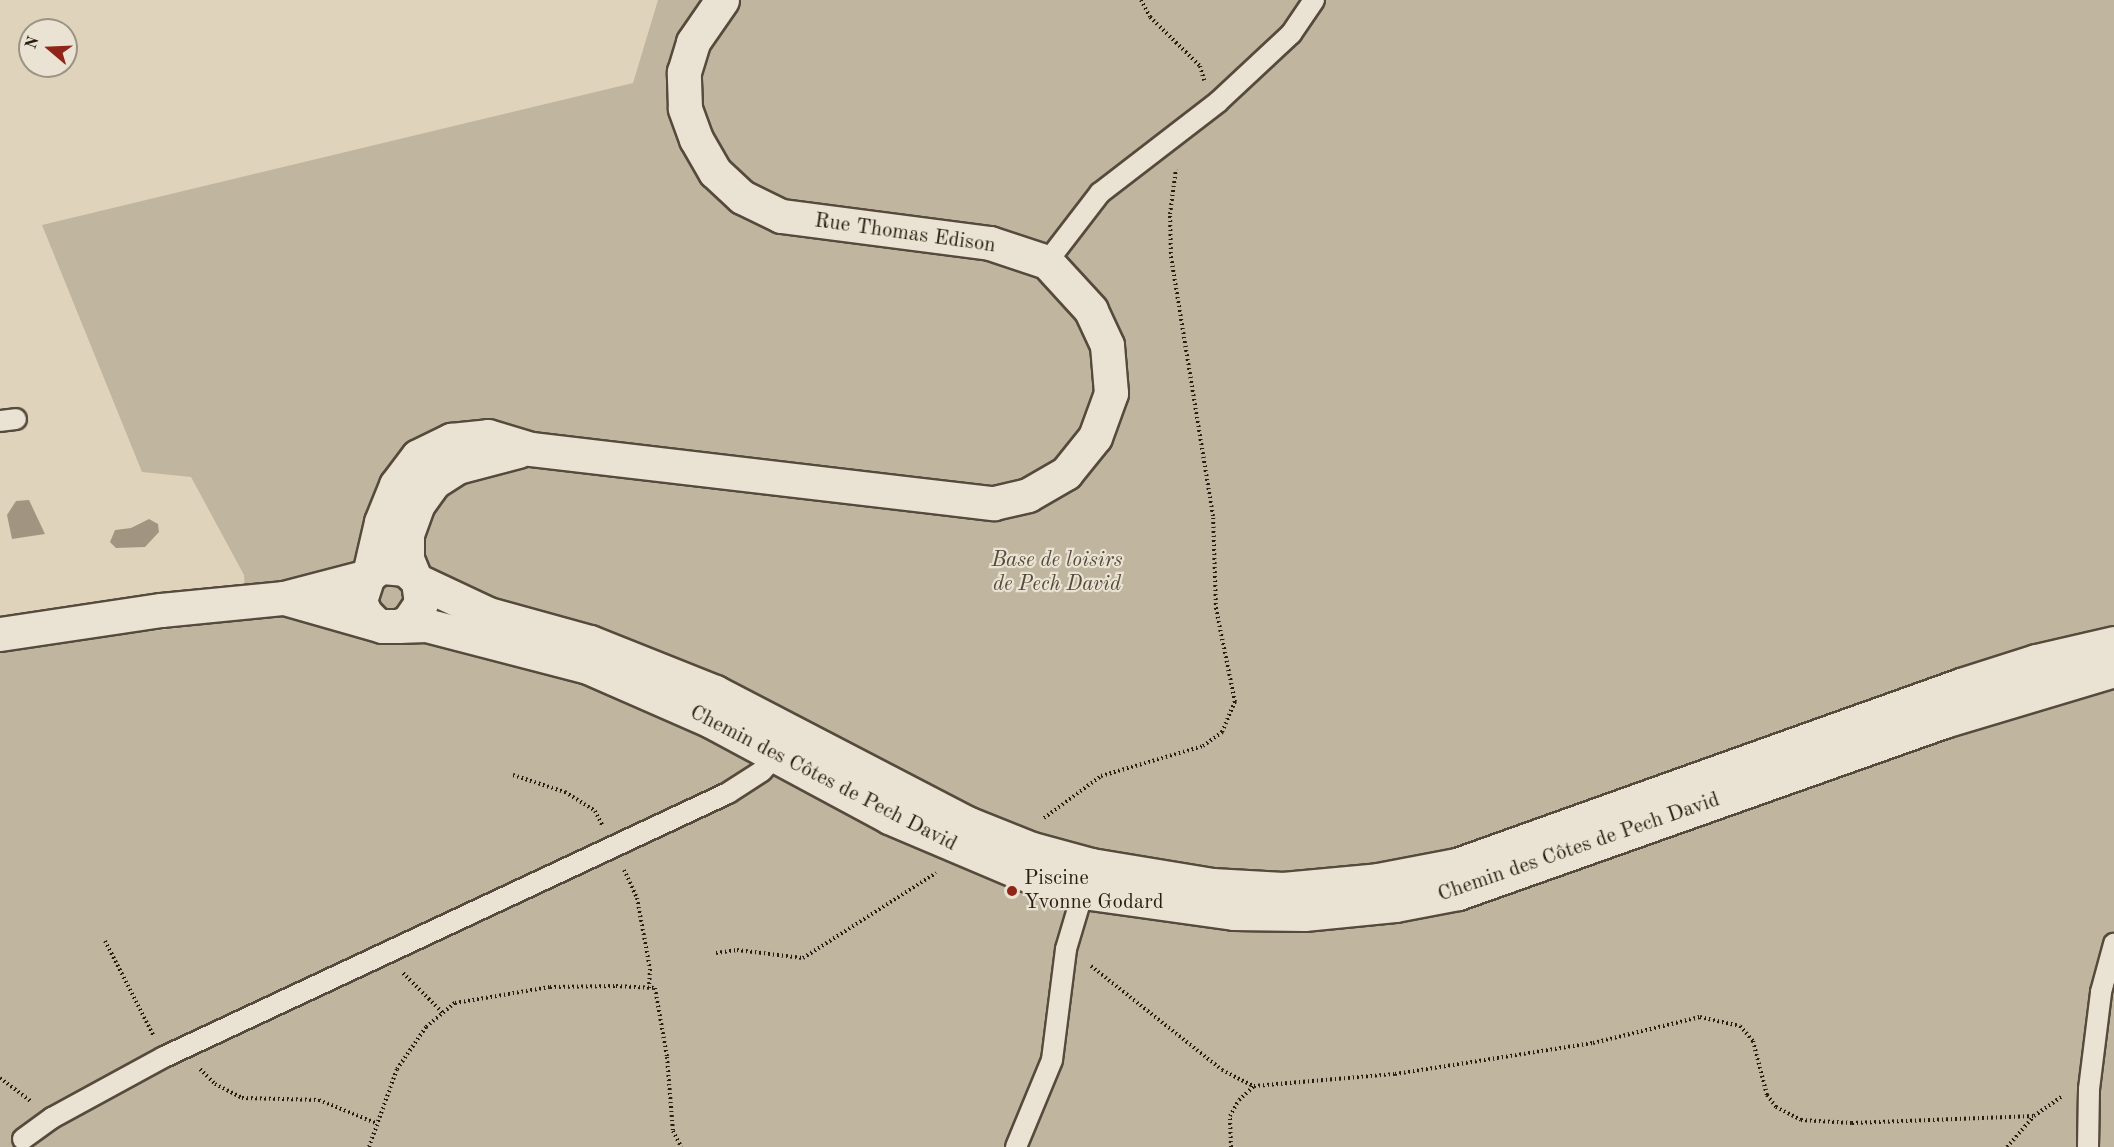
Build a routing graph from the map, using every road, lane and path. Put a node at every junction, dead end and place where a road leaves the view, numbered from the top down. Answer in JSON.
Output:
{"nodes":[{"id":1,"x":722,"y":0,"type":"edge"},
{"id":2,"x":1141,"y":0,"type":"edge"},
{"id":3,"x":1314,"y":0,"type":"edge"},
{"id":4,"x":1204,"y":86,"type":"dead end"},
{"id":5,"x":1182,"y":129,"type":"junction"},
{"id":6,"x":1047,"y":262,"type":"junction"},
{"id":7,"x":531,"y":449,"type":"junction"},
{"id":8,"x":369,"y":575,"type":"junction"},
{"id":9,"x":416,"y":579,"type":"junction"},
{"id":10,"x":285,"y":598,"type":"junction"},
{"id":11,"x":386,"y":624,"type":"junction"},
{"id":12,"x":0,"y":634,"type":"edge"},
{"id":13,"x":2114,"y":644,"type":"edge"},
{"id":14,"x":2114,"y":670,"type":"edge"},
{"id":15,"x":784,"y":744,"type":"junction"},
{"id":16,"x":513,"y":775,"type":"dead end"},
{"id":17,"x":1044,"y":819,"type":"dead end"},
{"id":18,"x":956,"y":848,"type":"junction"},
{"id":19,"x":614,"y":849,"type":"junction"},
{"id":20,"x":1087,"y":879,"type":"junction"},
{"id":21,"x":105,"y":941,"type":"dead end"},
{"id":22,"x":2114,"y":944,"type":"edge"},
{"id":23,"x":1066,"y":949,"type":"junction"},
{"id":24,"x":716,"y":953,"type":"dead end"},
{"id":25,"x":386,"y":956,"type":"junction"},
{"id":26,"x":649,"y":988,"type":"junction"},
{"id":27,"x":2107,"y":990,"type":"edge"},
{"id":28,"x":443,"y":1013,"type":"junction"},
{"id":29,"x":172,"y":1053,"type":"junction"},
{"id":30,"x":0,"y":1078,"type":"edge"},
{"id":31,"x":1254,"y":1086,"type":"junction"},
{"id":32,"x":2089,"y":1089,"type":"junction"},
{"id":33,"x":2034,"y":1116,"type":"junction"},
{"id":34,"x":52,"y":1118,"type":"junction"},
{"id":35,"x":376,"y":1123,"type":"junction"},
{"id":36,"x":23,"y":1139,"type":"dead end"},
{"id":37,"x":369,"y":1147,"type":"edge"},
{"id":38,"x":681,"y":1147,"type":"edge"},
{"id":39,"x":1016,"y":1147,"type":"edge"},
{"id":40,"x":1231,"y":1147,"type":"edge"},
{"id":41,"x":2007,"y":1147,"type":"edge"},
{"id":42,"x":2088,"y":1147,"type":"edge"}],
"edges":[{"from":1,"to":6,"type":"street","name":"Rue Thomas Edison"},
{"from":2,"to":4,"type":"path"},
{"from":3,"to":5,"type":"lane"},
{"from":5,"to":6,"type":"lane"},
{"from":5,"to":17,"type":"path"},
{"from":6,"to":7,"type":"street","name":"Rue Thomas Edison"},
{"from":7,"to":8,"type":"street","name":"Rue Thomas Edison"},
{"from":7,"to":9,"type":"street","name":"Rue Thomas Edison"},
{"from":8,"to":9,"type":"street"},
{"from":8,"to":10,"type":"street","name":"Chemin des Côtes de Pech David"},
{"from":8,"to":11,"type":"street"},
{"from":9,"to":11,"type":"street"},
{"from":9,"to":15,"type":"street","name":"Chemin des Côtes de Pech David"},
{"from":10,"to":11,"type":"street","name":"Chemin des Côtes de Pech David"},
{"from":10,"to":12,"type":"street","name":"Chemin des Côtes de Pech David"},
{"from":11,"to":15,"type":"street","name":"Chemin des Côtes de Pech David"},
{"from":13,"to":20,"type":"street","name":"Chemin des Côtes de Pech David"},
{"from":14,"to":20,"type":"street","name":"Chemin des Côtes de Pech David"},
{"from":15,"to":18,"type":"street","name":"Chemin des Côtes de Pech David"},
{"from":15,"to":19,"type":"lane"},
{"from":15,"to":20,"type":"street","name":"Chemin des Côtes de Pech David"},
{"from":16,"to":19,"type":"path"},
{"from":18,"to":20,"type":"street","name":"Chemin des Côtes de Pech David"},
{"from":18,"to":24,"type":"path"},
{"from":19,"to":25,"type":"lane"},
{"from":19,"to":26,"type":"path"},
{"from":20,"to":23,"type":"lane"},
{"from":21,"to":29,"type":"path"},
{"from":22,"to":27,"type":"lane"},
{"from":23,"to":31,"type":"path"},
{"from":23,"to":39,"type":"lane"},
{"from":25,"to":28,"type":"path"},
{"from":25,"to":29,"type":"lane"},
{"from":26,"to":28,"type":"path"},
{"from":26,"to":38,"type":"path"},
{"from":27,"to":32,"type":"lane"},
{"from":28,"to":35,"type":"path"},
{"from":29,"to":34,"type":"lane"},
{"from":29,"to":35,"type":"path"},
{"from":30,"to":34,"type":"path"},
{"from":31,"to":33,"type":"path"},
{"from":31,"to":40,"type":"path"},
{"from":32,"to":33,"type":"path"},
{"from":32,"to":42,"type":"lane"},
{"from":33,"to":41,"type":"path"},
{"from":34,"to":36,"type":"lane"},
{"from":35,"to":37,"type":"path"}]}
